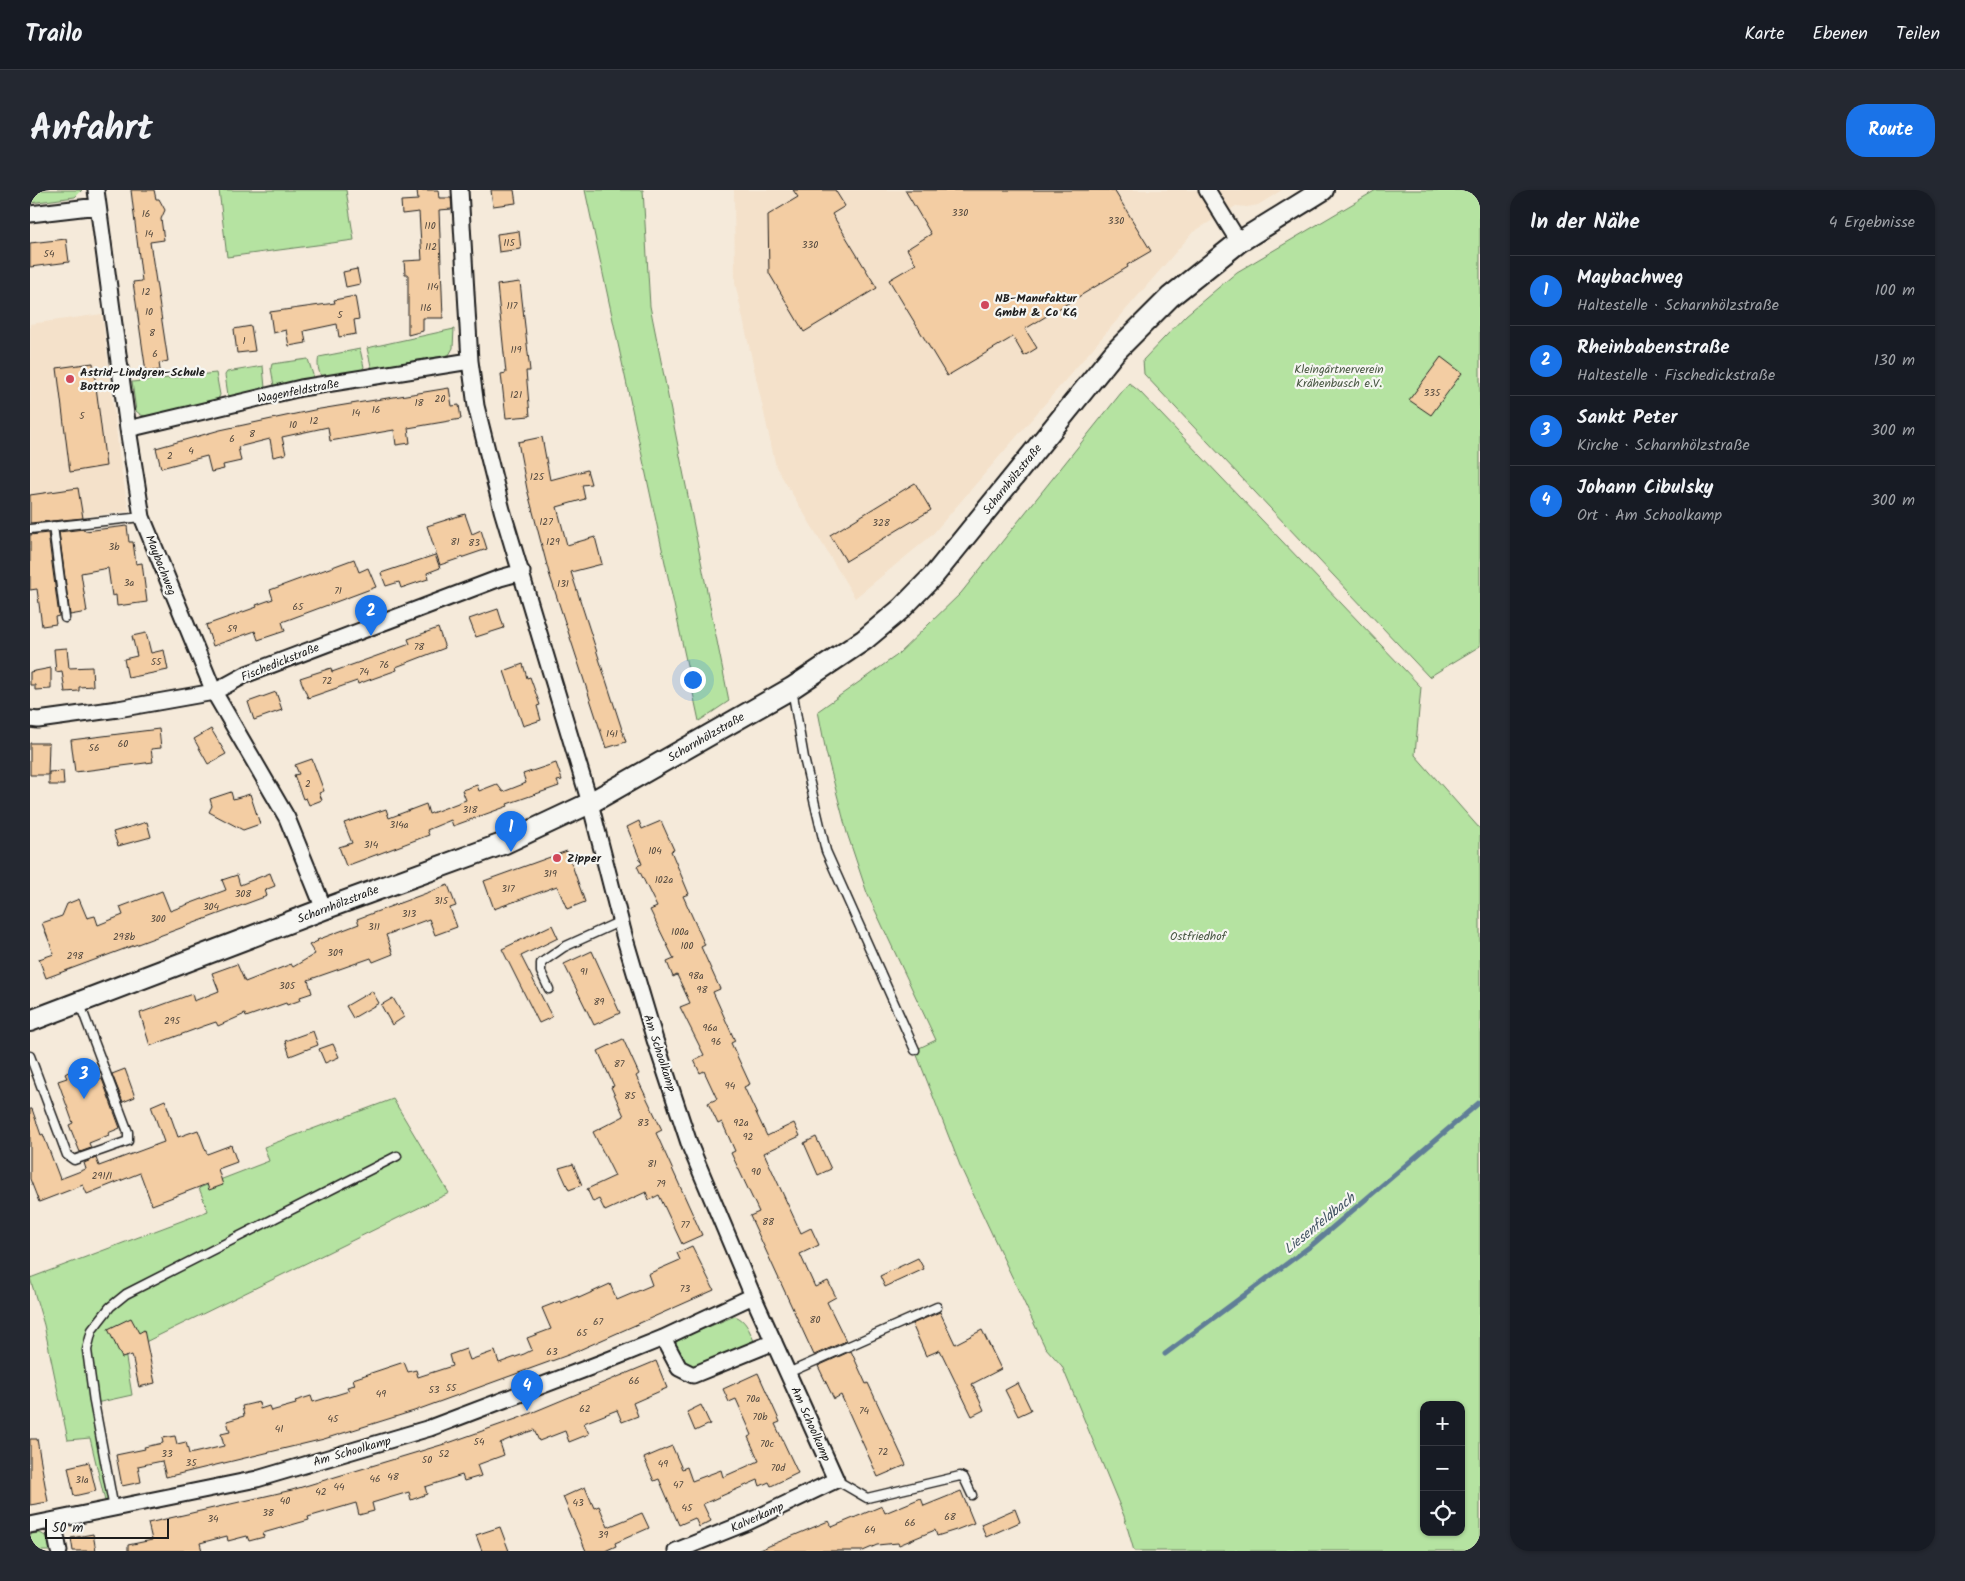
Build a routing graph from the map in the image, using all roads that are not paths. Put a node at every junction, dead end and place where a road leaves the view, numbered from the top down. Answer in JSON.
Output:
{"nodes":[{"id":1,"x":96,"y":190,"type":"edge"},
{"id":2,"x":460,"y":190,"type":"edge"},
{"id":3,"x":1207,"y":190,"type":"edge"},
{"id":4,"x":1323,"y":190,"type":"edge"},
{"id":5,"x":98,"y":206,"type":"junction"},
{"id":6,"x":30,"y":214,"type":"edge"},
{"id":7,"x":1239,"y":242,"type":"junction"},
{"id":8,"x":470,"y":361,"type":"junction"},
{"id":9,"x":128,"y":429,"type":"junction"},
{"id":10,"x":142,"y":517,"type":"junction"},
{"id":11,"x":53,"y":526,"type":"junction"},
{"id":12,"x":30,"y":529,"type":"edge"},
{"id":13,"x":522,"y":572,"type":"junction"},
{"id":14,"x":65,"y":618,"type":"dead end"},
{"id":15,"x":792,"y":688,"type":"junction"},
{"id":16,"x":214,"y":692,"type":"junction"},
{"id":17,"x":30,"y":719,"type":"edge"},
{"id":18,"x":590,"y":803,"type":"junction"},
{"id":19,"x":324,"y":909,"type":"junction"},
{"id":20,"x":621,"y":921,"type":"junction"},
{"id":21,"x":549,"y":990,"type":"dead end"},
{"id":22,"x":80,"y":1003,"type":"junction"},
{"id":23,"x":30,"y":1021,"type":"edge"},
{"id":24,"x":915,"y":1050,"type":"dead end"},
{"id":25,"x":30,"y":1056,"type":"edge"},
{"id":26,"x":397,"y":1156,"type":"dead end"},
{"id":27,"x":753,"y":1296,"type":"junction"},
{"id":28,"x":937,"y":1307,"type":"dead end"},
{"id":29,"x":663,"y":1338,"type":"junction"},
{"id":30,"x":774,"y":1342,"type":"junction"},
{"id":31,"x":788,"y":1373,"type":"junction"},
{"id":32,"x":836,"y":1480,"type":"junction"},
{"id":33,"x":972,"y":1495,"type":"dead end"},
{"id":34,"x":114,"y":1509,"type":"junction"},
{"id":35,"x":52,"y":1521,"type":"junction"},
{"id":36,"x":30,"y":1525,"type":"edge"},
{"id":37,"x":58,"y":1551,"type":"edge"},
{"id":38,"x":676,"y":1551,"type":"edge"}],
"edges":[{"from":1,"to":5,"type":"street","name":"Maybachweg"},
{"from":2,"to":8,"type":"street","name":"Am Schoolkamp"},
{"from":3,"to":7,"type":"street"},
{"from":4,"to":7,"type":"main road","name":"Scharnhölzstraße"},
{"from":5,"to":6,"type":"street"},
{"from":5,"to":9,"type":"street","name":"Maybachweg"},
{"from":7,"to":15,"type":"main road","name":"Scharnhölzstraße"},
{"from":8,"to":9,"type":"street","name":"Wagenfeldstraße"},
{"from":8,"to":13,"type":"street","name":"Am Schoolkamp"},
{"from":9,"to":10,"type":"street","name":"Maybachweg"},
{"from":10,"to":11,"type":"lane"},
{"from":10,"to":16,"type":"street","name":"Maybachweg"},
{"from":11,"to":12,"type":"lane"},
{"from":11,"to":14,"type":"lane"},
{"from":13,"to":16,"type":"street","name":"Fischedickstraße"},
{"from":13,"to":18,"type":"street","name":"Am Schoolkamp"},
{"from":15,"to":18,"type":"main road","name":"Scharnhölzstraße"},
{"from":15,"to":24,"type":"lane"},
{"from":16,"to":17,"type":"street","name":"Fischedickstraße"},
{"from":16,"to":19,"type":"street","name":"Maybachweg"},
{"from":18,"to":19,"type":"main road","name":"Scharnhölzstraße"},
{"from":18,"to":20,"type":"street","name":"Am Schoolkamp"},
{"from":19,"to":22,"type":"main road","name":"Scharnhölzstraße"},
{"from":20,"to":21,"type":"lane"},
{"from":20,"to":27,"type":"street","name":"Am Schoolkamp"},
{"from":22,"to":23,"type":"main road","name":"Scharnhölzstraße"},
{"from":22,"to":25,"type":"lane"},
{"from":26,"to":34,"type":"lane"},
{"from":27,"to":29,"type":"street","name":"Am Schoolkamp"},
{"from":27,"to":30,"type":"street","name":"Am Schoolkamp"},
{"from":28,"to":31,"type":"lane"},
{"from":29,"to":30,"type":"street"},
{"from":29,"to":34,"type":"street","name":"Am Schoolkamp"},
{"from":30,"to":31,"type":"street","name":"Am Schoolkamp"},
{"from":31,"to":32,"type":"street","name":"Am Schoolkamp"},
{"from":32,"to":33,"type":"lane"},
{"from":32,"to":38,"type":"street","name":"Kalverkamp"},
{"from":34,"to":35,"type":"street","name":"Am Schoolkamp"},
{"from":35,"to":36,"type":"street","name":"Am Schoolkamp"},
{"from":35,"to":37,"type":"street"}]}
